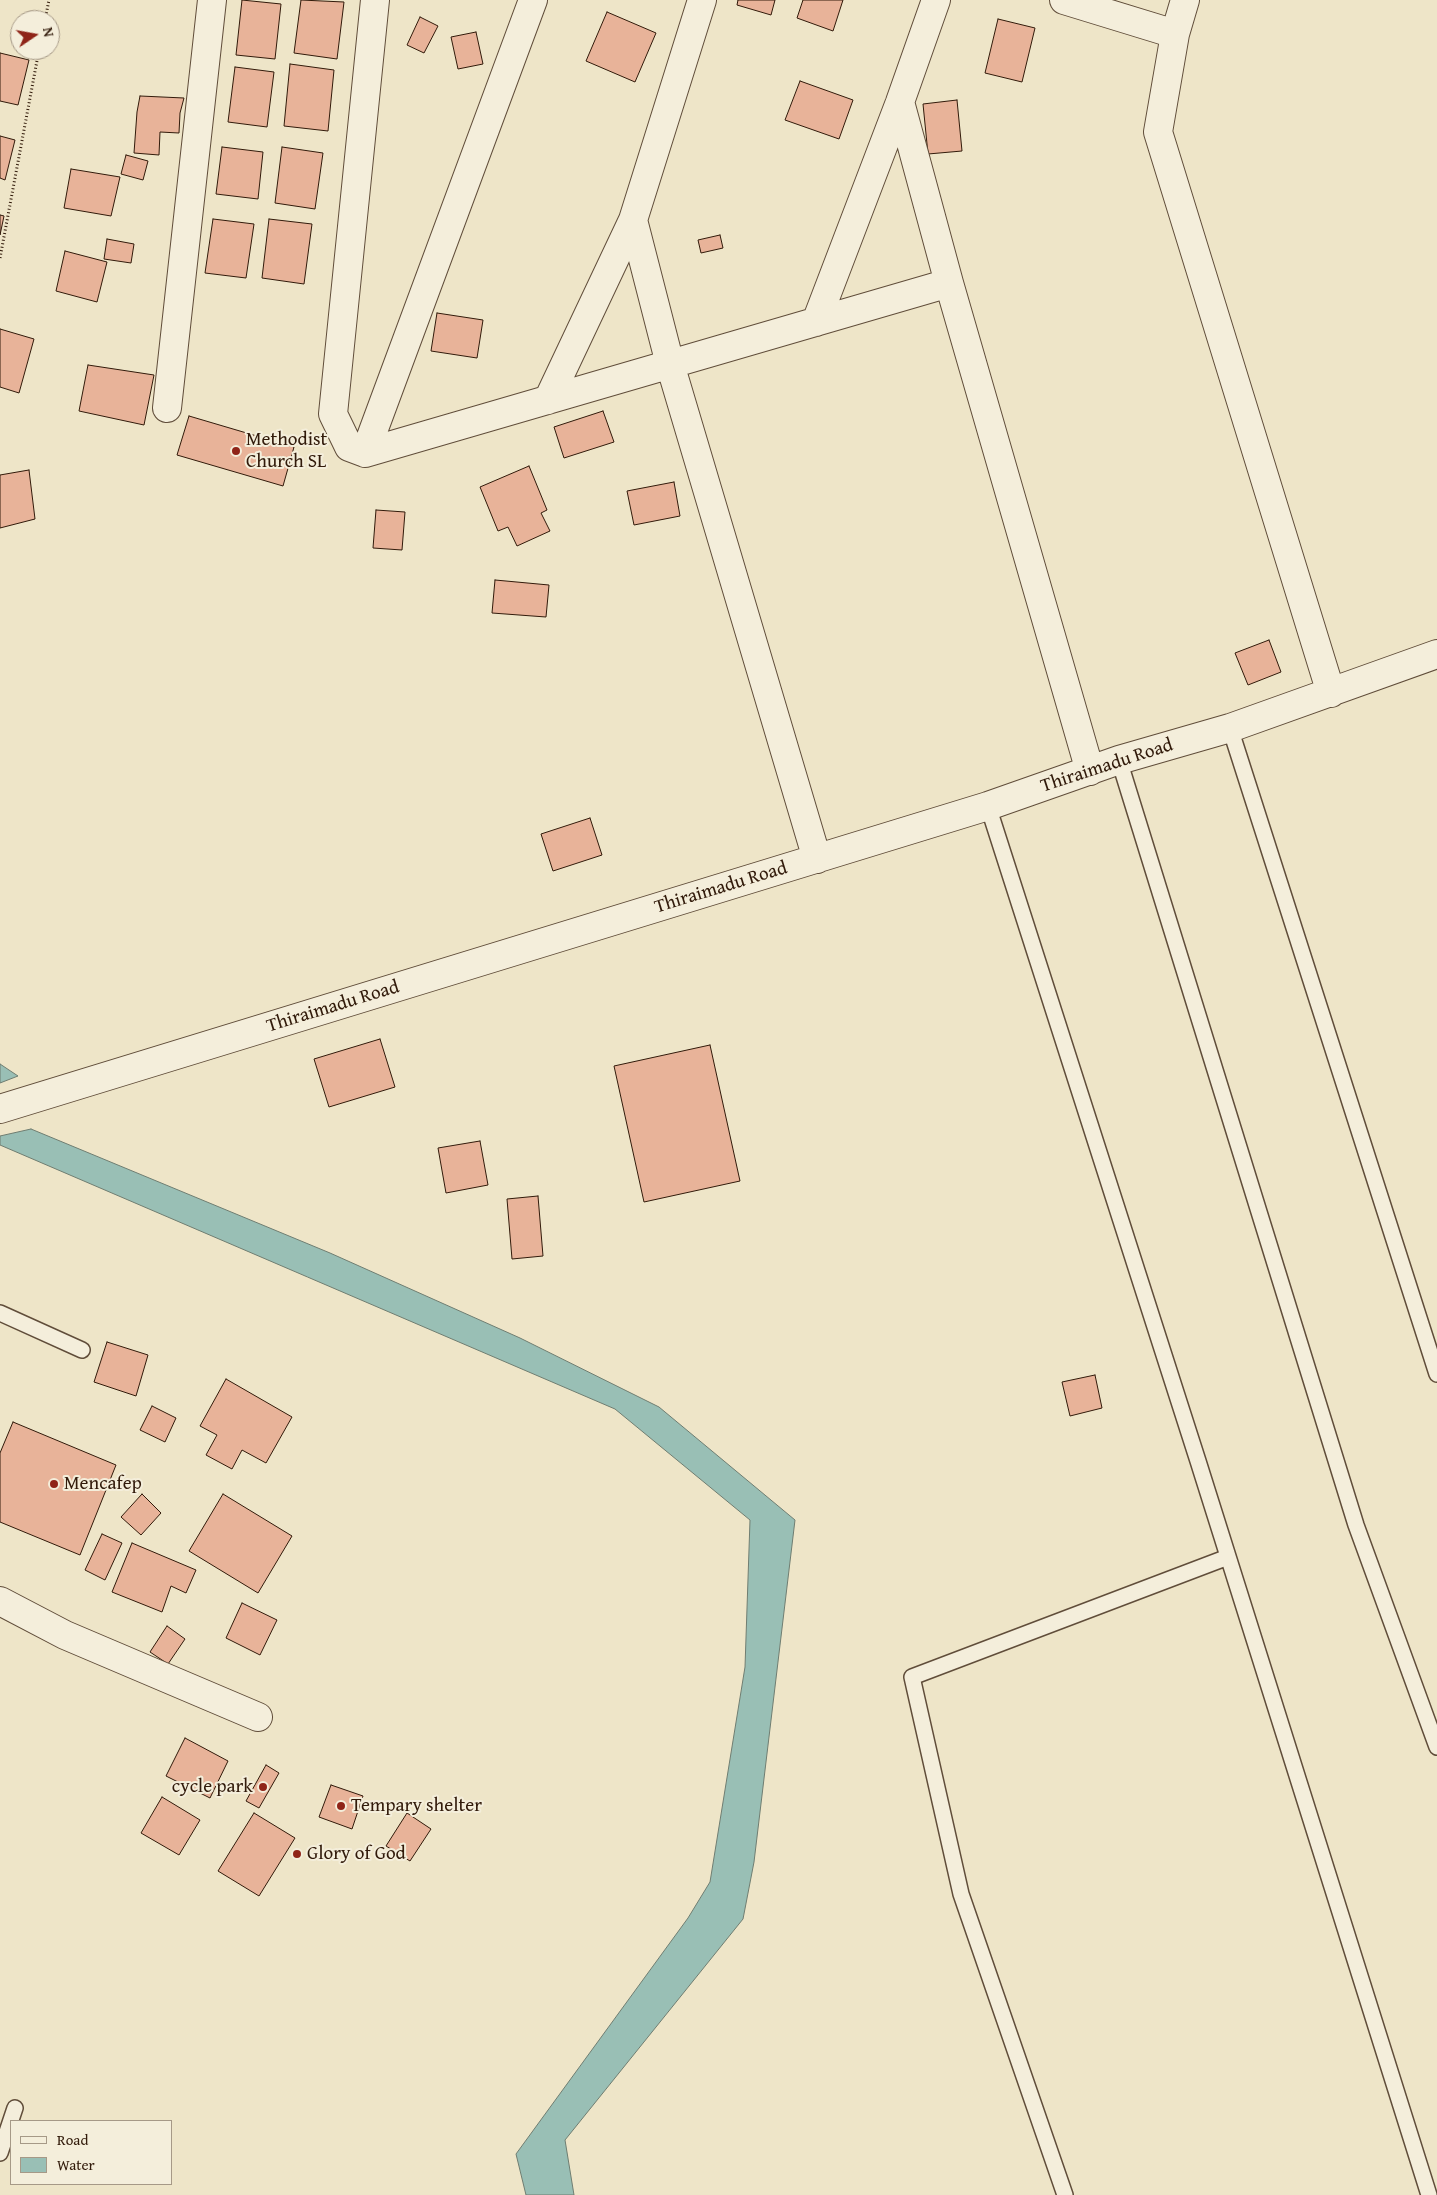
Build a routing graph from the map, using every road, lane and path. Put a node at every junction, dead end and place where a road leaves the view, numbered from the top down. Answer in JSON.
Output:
{"nodes":[{"id":1,"x":212,"y":0,"type":"edge"},
{"id":2,"x":375,"y":0,"type":"edge"},
{"id":3,"x":533,"y":0,"type":"edge"},
{"id":4,"x":702,"y":0,"type":"edge"},
{"id":5,"x":936,"y":0,"type":"edge"},
{"id":6,"x":1064,"y":0,"type":"edge"},
{"id":7,"x":1185,"y":0,"type":"edge"},
{"id":8,"x":1175,"y":34,"type":"junction"},
{"id":9,"x":37,"y":60,"type":"edge"},
{"id":10,"x":900,"y":102,"type":"junction"},
{"id":11,"x":633,"y":220,"type":"junction"},
{"id":12,"x":0,"y":258,"type":"edge"},
{"id":13,"x":948,"y":283,"type":"junction"},
{"id":14,"x":816,"y":322,"type":"junction"},
{"id":15,"x":670,"y":364,"type":"junction"},
{"id":16,"x":548,"y":400,"type":"junction"},
{"id":17,"x":167,"y":408,"type":"dead end"},
{"id":18,"x":365,"y":453,"type":"junction"},
{"id":19,"x":1437,"y":654,"type":"edge"},
{"id":20,"x":1331,"y":693,"type":"junction"},
{"id":21,"x":1230,"y":728,"type":"junction"},
{"id":22,"x":1119,"y":760,"type":"junction"},
{"id":23,"x":1090,"y":770,"type":"junction"},
{"id":24,"x":988,"y":806,"type":"junction"},
{"id":25,"x":817,"y":859,"type":"junction"},
{"id":26,"x":0,"y":1109,"type":"edge"},
{"id":27,"x":0,"y":1313,"type":"edge"},
{"id":28,"x":82,"y":1350,"type":"dead end"},
{"id":29,"x":1437,"y":1374,"type":"edge"},
{"id":30,"x":1228,"y":1557,"type":"junction"},
{"id":31,"x":0,"y":1600,"type":"edge"},
{"id":32,"x":258,"y":1717,"type":"dead end"},
{"id":33,"x":1437,"y":1747,"type":"edge"},
{"id":34,"x":15,"y":2108,"type":"dead end"},
{"id":35,"x":11,"y":2120,"type":"edge"},
{"id":36,"x":10,"y":2123,"type":"edge"},
{"id":37,"x":0,"y":2153,"type":"edge"},
{"id":38,"x":1065,"y":2195,"type":"edge"},
{"id":39,"x":1429,"y":2195,"type":"edge"}],
"edges":[{"from":1,"to":17,"type":"street"},
{"from":2,"to":18,"type":"street"},
{"from":3,"to":18,"type":"street"},
{"from":4,"to":11,"type":"street"},
{"from":5,"to":10,"type":"street"},
{"from":6,"to":8,"type":"street"},
{"from":7,"to":8,"type":"street"},
{"from":8,"to":20,"type":"street"},
{"from":9,"to":12,"type":"path"},
{"from":10,"to":13,"type":"street"},
{"from":10,"to":14,"type":"street"},
{"from":11,"to":15,"type":"street"},
{"from":11,"to":16,"type":"street"},
{"from":13,"to":14,"type":"street"},
{"from":13,"to":23,"type":"street"},
{"from":14,"to":15,"type":"street"},
{"from":15,"to":16,"type":"street"},
{"from":15,"to":25,"type":"street"},
{"from":16,"to":18,"type":"street"},
{"from":19,"to":20,"type":"street","name":"Thiraimadu Road"},
{"from":20,"to":21,"type":"street","name":"Thiraimadu Road"},
{"from":21,"to":22,"type":"street","name":"Thiraimadu Road"},
{"from":21,"to":29,"type":"lane"},
{"from":22,"to":23,"type":"street","name":"Thiraimadu Road"},
{"from":22,"to":33,"type":"lane"},
{"from":23,"to":24,"type":"street","name":"Thiraimadu Road"},
{"from":24,"to":25,"type":"street","name":"Thiraimadu Road"},
{"from":24,"to":30,"type":"lane"},
{"from":25,"to":26,"type":"street","name":"Thiraimadu Road"},
{"from":27,"to":28,"type":"lane"},
{"from":30,"to":38,"type":"lane"},
{"from":30,"to":39,"type":"lane"},
{"from":31,"to":32,"type":"street"},
{"from":34,"to":35,"type":"lane"},
{"from":36,"to":37,"type":"lane"}]}
